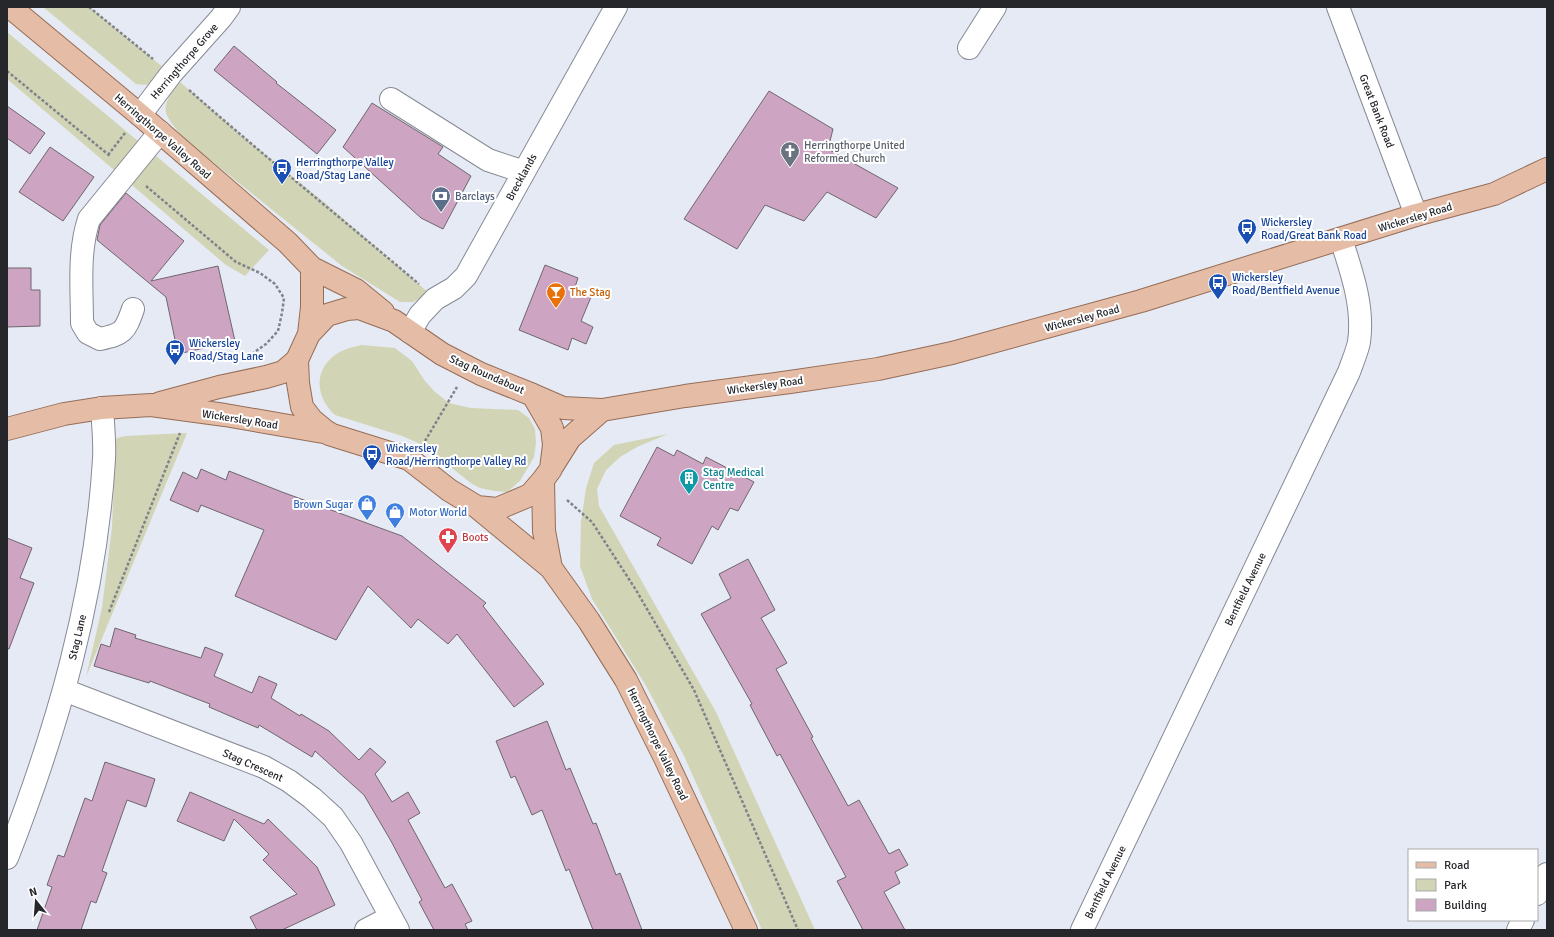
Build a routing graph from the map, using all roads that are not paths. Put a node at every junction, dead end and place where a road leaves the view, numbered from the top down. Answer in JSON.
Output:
{"nodes":[{"id":1,"x":10,"y":7,"type":"edge"},
{"id":2,"x":229,"y":7,"type":"edge"},
{"id":3,"x":616,"y":7,"type":"edge"},
{"id":4,"x":995,"y":7,"type":"edge"},
{"id":5,"x":1338,"y":7,"type":"edge"},
{"id":6,"x":969,"y":48,"type":"dead end"},
{"id":7,"x":391,"y":99,"type":"dead end"},
{"id":8,"x":140,"y":115,"type":"junction"},
{"id":9,"x":160,"y":132,"type":"junction"},
{"id":10,"x":1547,"y":169,"type":"edge"},
{"id":11,"x":524,"y":172,"type":"junction"},
{"id":12,"x":1416,"y":215,"type":"junction"},
{"id":13,"x":1342,"y":239,"type":"junction"},
{"id":14,"x":312,"y":268,"type":"junction"},
{"id":15,"x":133,"y":308,"type":"dead end"},
{"id":16,"x":402,"y":326,"type":"junction"},
{"id":17,"x":309,"y":334,"type":"junction"},
{"id":18,"x":297,"y":360,"type":"junction"},
{"id":19,"x":533,"y":395,"type":"junction"},
{"id":20,"x":151,"y":405,"type":"junction"},
{"id":21,"x":102,"y":408,"type":"junction"},
{"id":22,"x":602,"y":410,"type":"junction"},
{"id":23,"x":7,"y":429,"type":"edge"},
{"id":24,"x":329,"y":434,"type":"junction"},
{"id":25,"x":547,"y":474,"type":"junction"},
{"id":26,"x":477,"y":507,"type":"junction"},
{"id":27,"x":551,"y":568,"type":"junction"},
{"id":28,"x":64,"y":690,"type":"junction"},
{"id":29,"x":9,"y":848,"type":"edge"},
{"id":30,"x":1547,"y":874,"type":"edge"},
{"id":31,"x":1538,"y":892,"type":"edge"},
{"id":32,"x":1522,"y":921,"type":"edge"},
{"id":33,"x":395,"y":924,"type":"edge"},
{"id":34,"x":366,"y":930,"type":"edge"},
{"id":35,"x":746,"y":930,"type":"edge"},
{"id":36,"x":1082,"y":930,"type":"edge"},
{"id":37,"x":1518,"y":930,"type":"edge"}],
"edges":[{"from":1,"to":8,"type":"main road","name":"Herringthorpe Valley Road"},
{"from":2,"to":8,"type":"street","name":"Herringthorpe Grove"},
{"from":3,"to":11,"type":"street","name":"Brecklands"},
{"from":4,"to":6,"type":"street"},
{"from":5,"to":12,"type":"street","name":"Great Bank Road"},
{"from":7,"to":11,"type":"street"},
{"from":8,"to":9,"type":"main road","name":"Herringthorpe Valley Road"},
{"from":9,"to":14,"type":"main road","name":"Herringthorpe Valley Road"},
{"from":9,"to":15,"type":"street"},
{"from":10,"to":12,"type":"main road","name":"Wickersley Road"},
{"from":11,"to":16,"type":"street","name":"Brecklands"},
{"from":12,"to":13,"type":"main road","name":"Wickersley Road"},
{"from":13,"to":22,"type":"main road","name":"Wickersley Road"},
{"from":13,"to":36,"type":"street","name":"Bentfield Avenue"},
{"from":14,"to":16,"type":"main road","name":"Herringthorpe Valley Road"},
{"from":14,"to":17,"type":"main road"},
{"from":16,"to":17,"type":"main road","name":"Stag Roundabout"},
{"from":16,"to":19,"type":"main road","name":"Stag Roundabout"},
{"from":17,"to":18,"type":"main road","name":"Stag Roundabout"},
{"from":18,"to":20,"type":"main road","name":"Wickersley Road"},
{"from":18,"to":24,"type":"main road","name":"Stag Roundabout"},
{"from":19,"to":22,"type":"main road","name":"Wickersley Road"},
{"from":19,"to":25,"type":"main road","name":"Stag Roundabout"},
{"from":20,"to":21,"type":"main road","name":"Wickersley Road"},
{"from":20,"to":24,"type":"main road","name":"Wickersley Road"},
{"from":21,"to":23,"type":"main road","name":"Wickersley Road"},
{"from":21,"to":28,"type":"street","name":"Stag Lane"},
{"from":22,"to":25,"type":"main road"},
{"from":24,"to":26,"type":"main road","name":"Stag Roundabout"},
{"from":25,"to":26,"type":"main road","name":"Stag Roundabout"},
{"from":25,"to":27,"type":"main road","name":"Herringthorpe Valley Road"},
{"from":26,"to":27,"type":"main road","name":"Herringthorpe Valley Road"},
{"from":27,"to":35,"type":"main road","name":"Herringthorpe Valley Road"},
{"from":28,"to":29,"type":"street","name":"Stag Lane"},
{"from":28,"to":33,"type":"street","name":"Stag Crescent"},
{"from":30,"to":31,"type":"street"},
{"from":32,"to":37,"type":"street"},
{"from":33,"to":34,"type":"street"}]}
